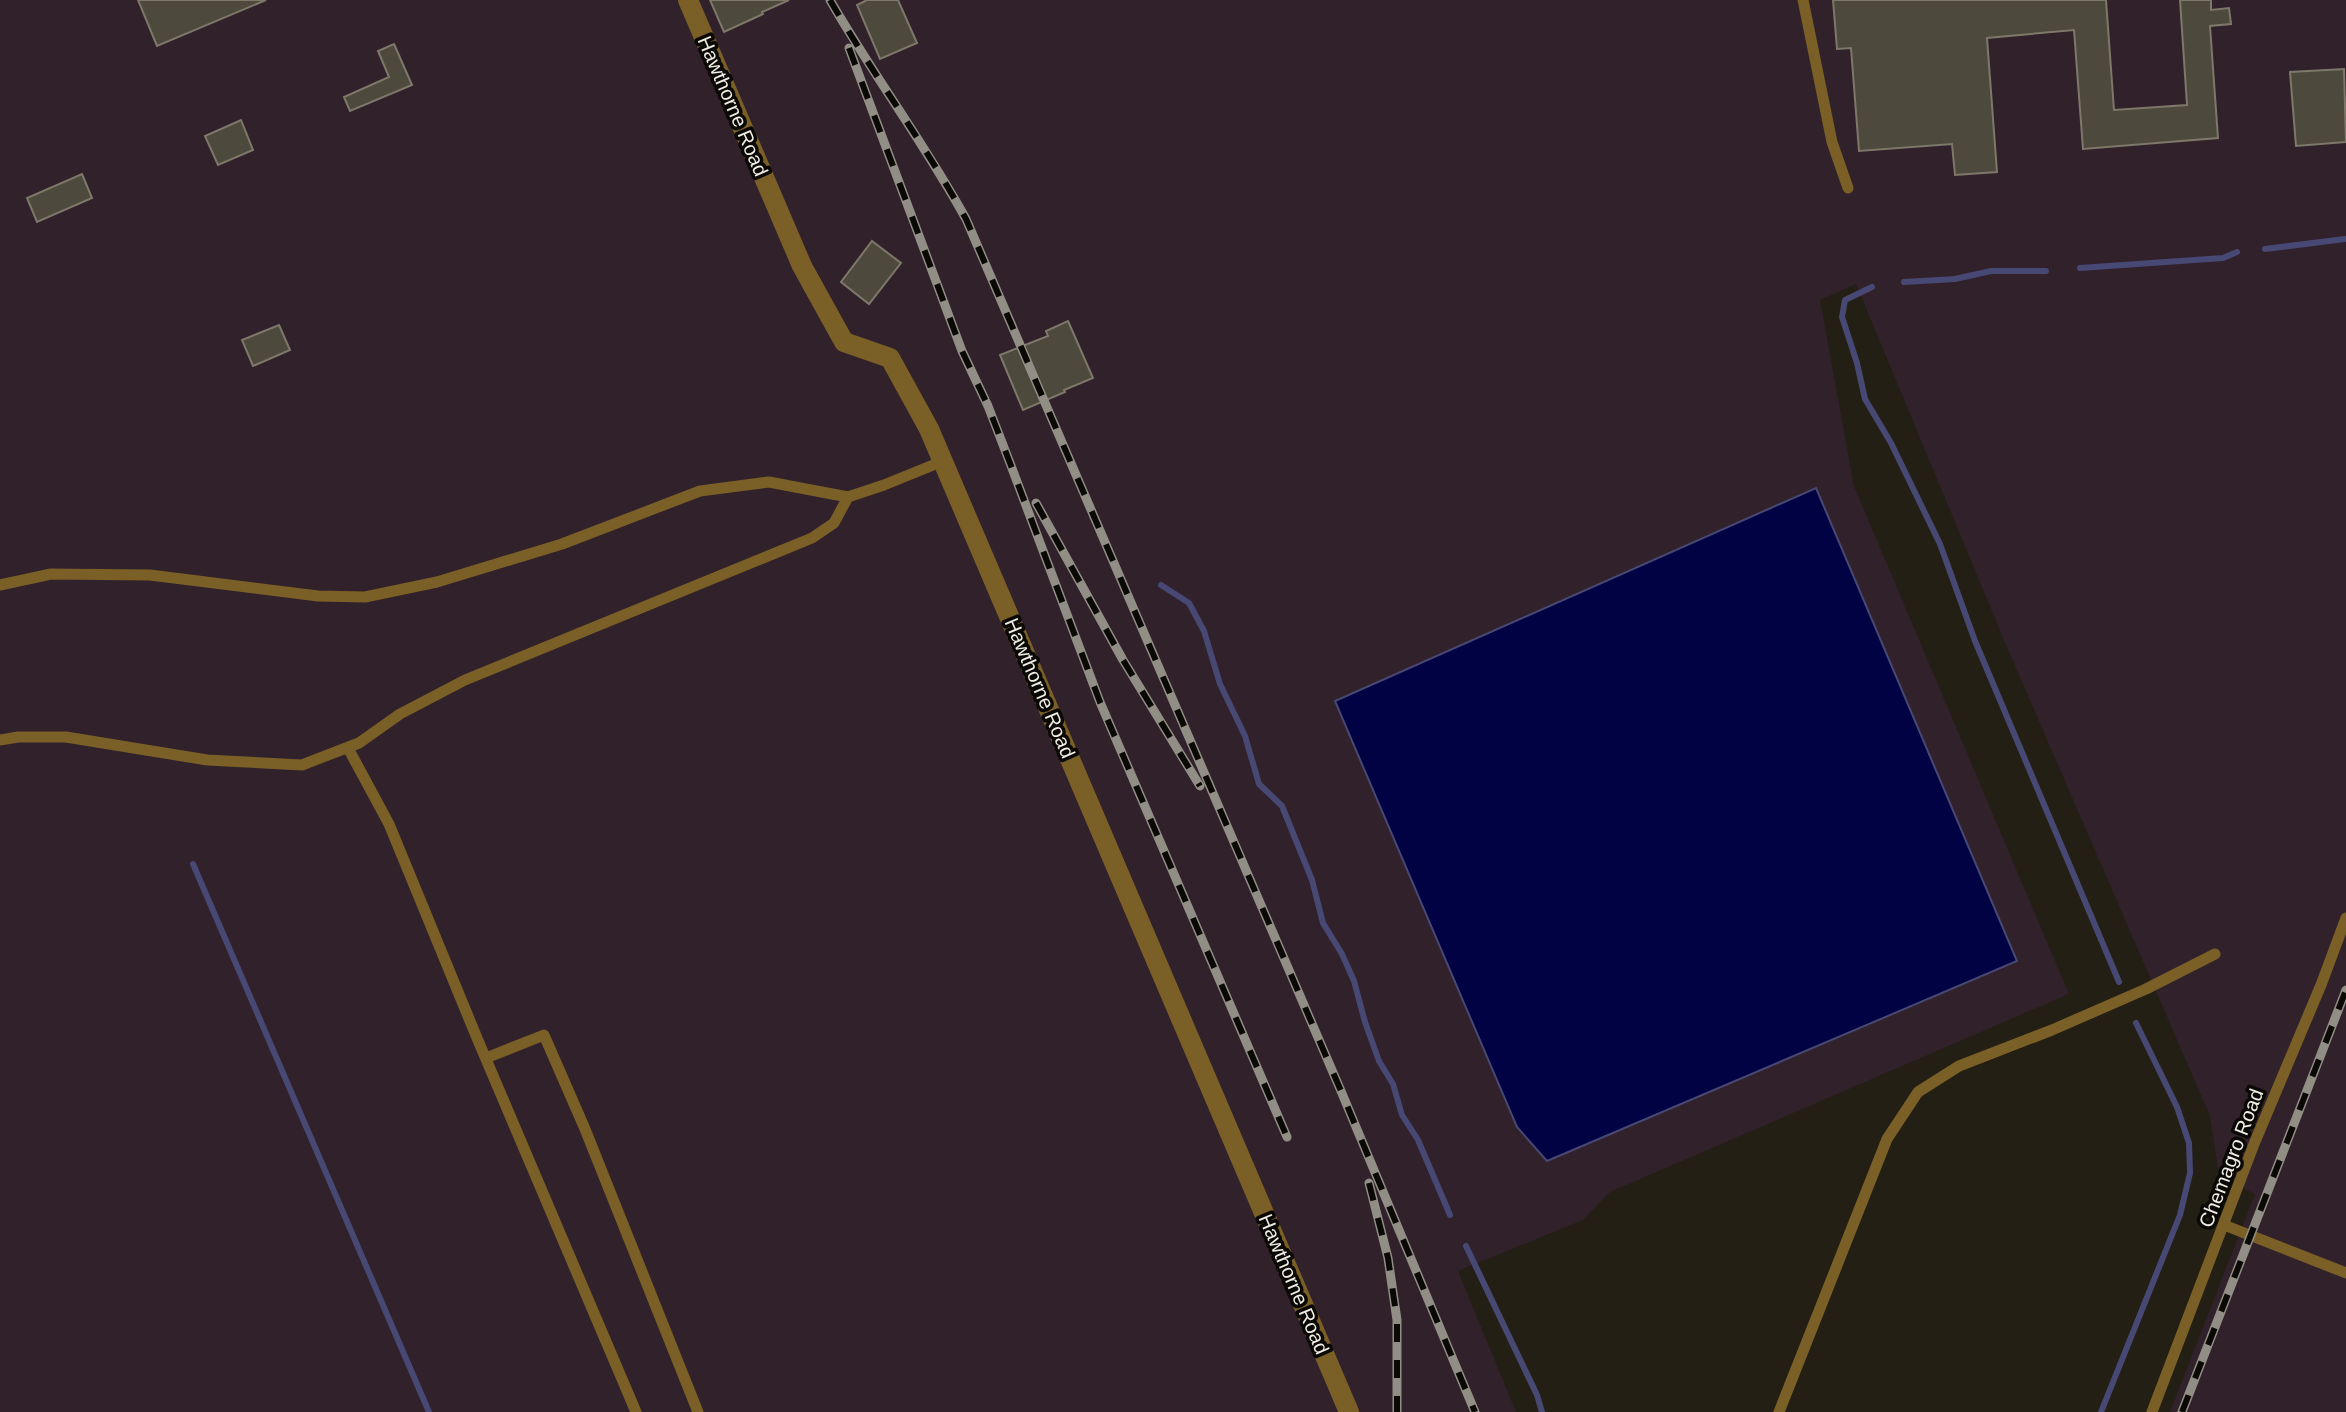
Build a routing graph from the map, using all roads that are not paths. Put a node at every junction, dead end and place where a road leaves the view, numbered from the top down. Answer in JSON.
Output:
{"nodes":[{"id":1,"x":688,"y":0,"type":"edge"},
{"id":2,"x":1803,"y":0,"type":"edge"},
{"id":3,"x":1848,"y":188,"type":"dead end"},
{"id":4,"x":943,"y":461,"type":"junction"},
{"id":5,"x":848,"y":497,"type":"junction"},
{"id":6,"x":0,"y":585,"type":"edge"},
{"id":7,"x":0,"y":740,"type":"edge"},
{"id":8,"x":348,"y":748,"type":"junction"},
{"id":9,"x":2346,"y":918,"type":"edge"},
{"id":10,"x":2215,"y":954,"type":"dead end"},
{"id":11,"x":486,"y":1058,"type":"junction"},
{"id":12,"x":2224,"y":1225,"type":"junction"},
{"id":13,"x":2346,"y":1273,"type":"edge"},
{"id":14,"x":636,"y":1412,"type":"edge"},
{"id":15,"x":698,"y":1412,"type":"edge"},
{"id":16,"x":1349,"y":1412,"type":"edge"},
{"id":17,"x":1779,"y":1412,"type":"edge"},
{"id":18,"x":2152,"y":1412,"type":"edge"}],
"edges":[{"from":1,"to":4,"type":"street","name":"Hawthorne Road"},
{"from":2,"to":3,"type":"lane"},
{"from":4,"to":5,"type":"lane"},
{"from":4,"to":16,"type":"street","name":"Hawthorne Road"},
{"from":5,"to":6,"type":"lane"},
{"from":5,"to":8,"type":"lane"},
{"from":7,"to":8,"type":"lane"},
{"from":8,"to":11,"type":"lane"},
{"from":9,"to":12,"type":"lane","name":"Chemagro Road"},
{"from":10,"to":17,"type":"lane"},
{"from":11,"to":14,"type":"lane"},
{"from":11,"to":15,"type":"lane"},
{"from":12,"to":13,"type":"lane"},
{"from":12,"to":18,"type":"lane","name":"Chemagro Road"}]}
